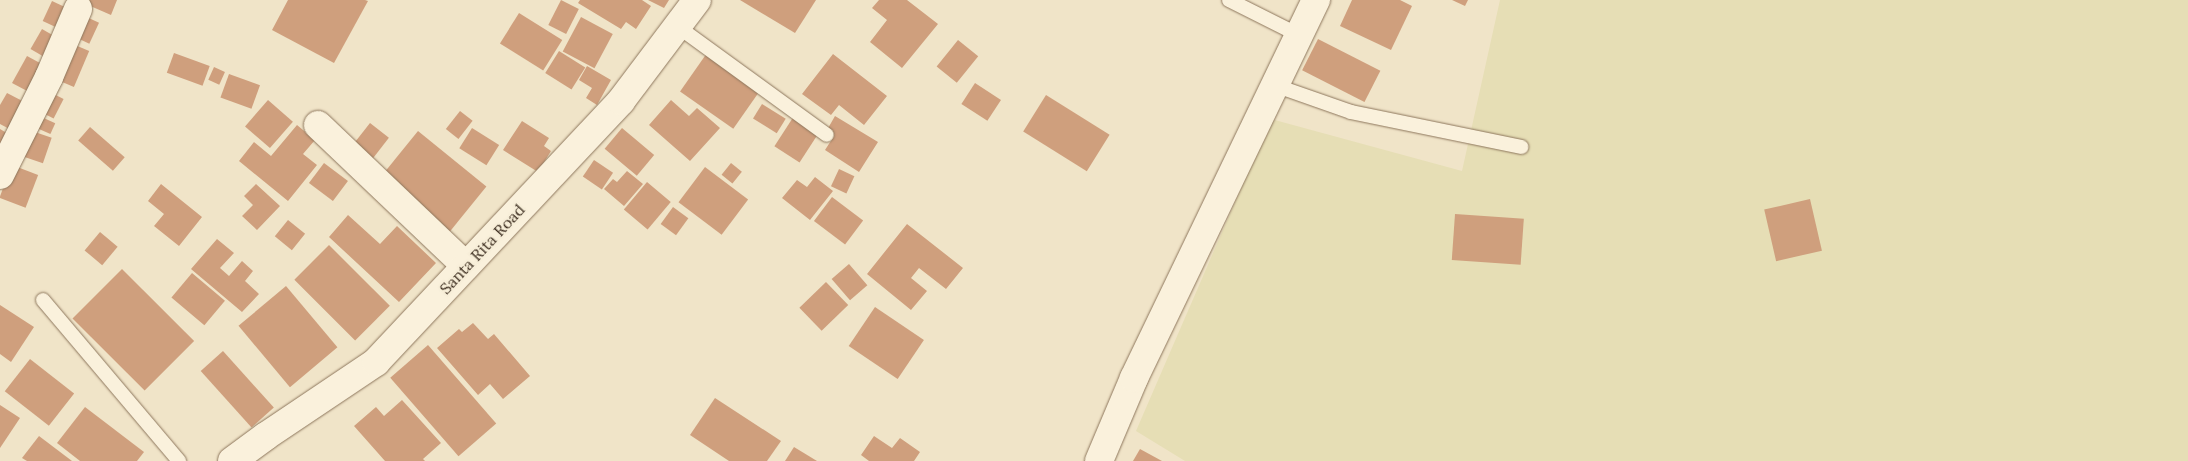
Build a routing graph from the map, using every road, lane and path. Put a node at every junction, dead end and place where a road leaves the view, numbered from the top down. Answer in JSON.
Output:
{"nodes":[{"id":1,"x":697,"y":0,"type":"edge"},
{"id":2,"x":1229,"y":0,"type":"edge"},
{"id":3,"x":1316,"y":0,"type":"edge"},
{"id":4,"x":78,"y":9,"type":"dead end"},
{"id":5,"x":678,"y":26,"type":"junction"},
{"id":6,"x":1299,"y":35,"type":"junction"},
{"id":7,"x":1274,"y":85,"type":"junction"},
{"id":8,"x":318,"y":125,"type":"dead end"},
{"id":9,"x":827,"y":136,"type":"dead end"},
{"id":10,"x":1521,"y":147,"type":"dead end"},
{"id":11,"x":0,"y":175,"type":"edge"},
{"id":12,"x":466,"y":266,"type":"junction"},
{"id":13,"x":43,"y":300,"type":"dead end"},
{"id":14,"x":179,"y":461,"type":"edge"},
{"id":15,"x":232,"y":461,"type":"edge"},
{"id":16,"x":1099,"y":461,"type":"edge"}],
"edges":[{"from":1,"to":5,"type":"street","name":"Santa Rita Road"},
{"from":2,"to":6,"type":"lane"},
{"from":3,"to":6,"type":"street"},
{"from":4,"to":11,"type":"street"},
{"from":5,"to":9,"type":"lane"},
{"from":5,"to":12,"type":"street","name":"Santa Rita Road"},
{"from":6,"to":7,"type":"street"},
{"from":7,"to":10,"type":"lane"},
{"from":7,"to":16,"type":"street"},
{"from":8,"to":12,"type":"street"},
{"from":12,"to":15,"type":"street","name":"Santa Rita Road"},
{"from":13,"to":14,"type":"lane"}]}
